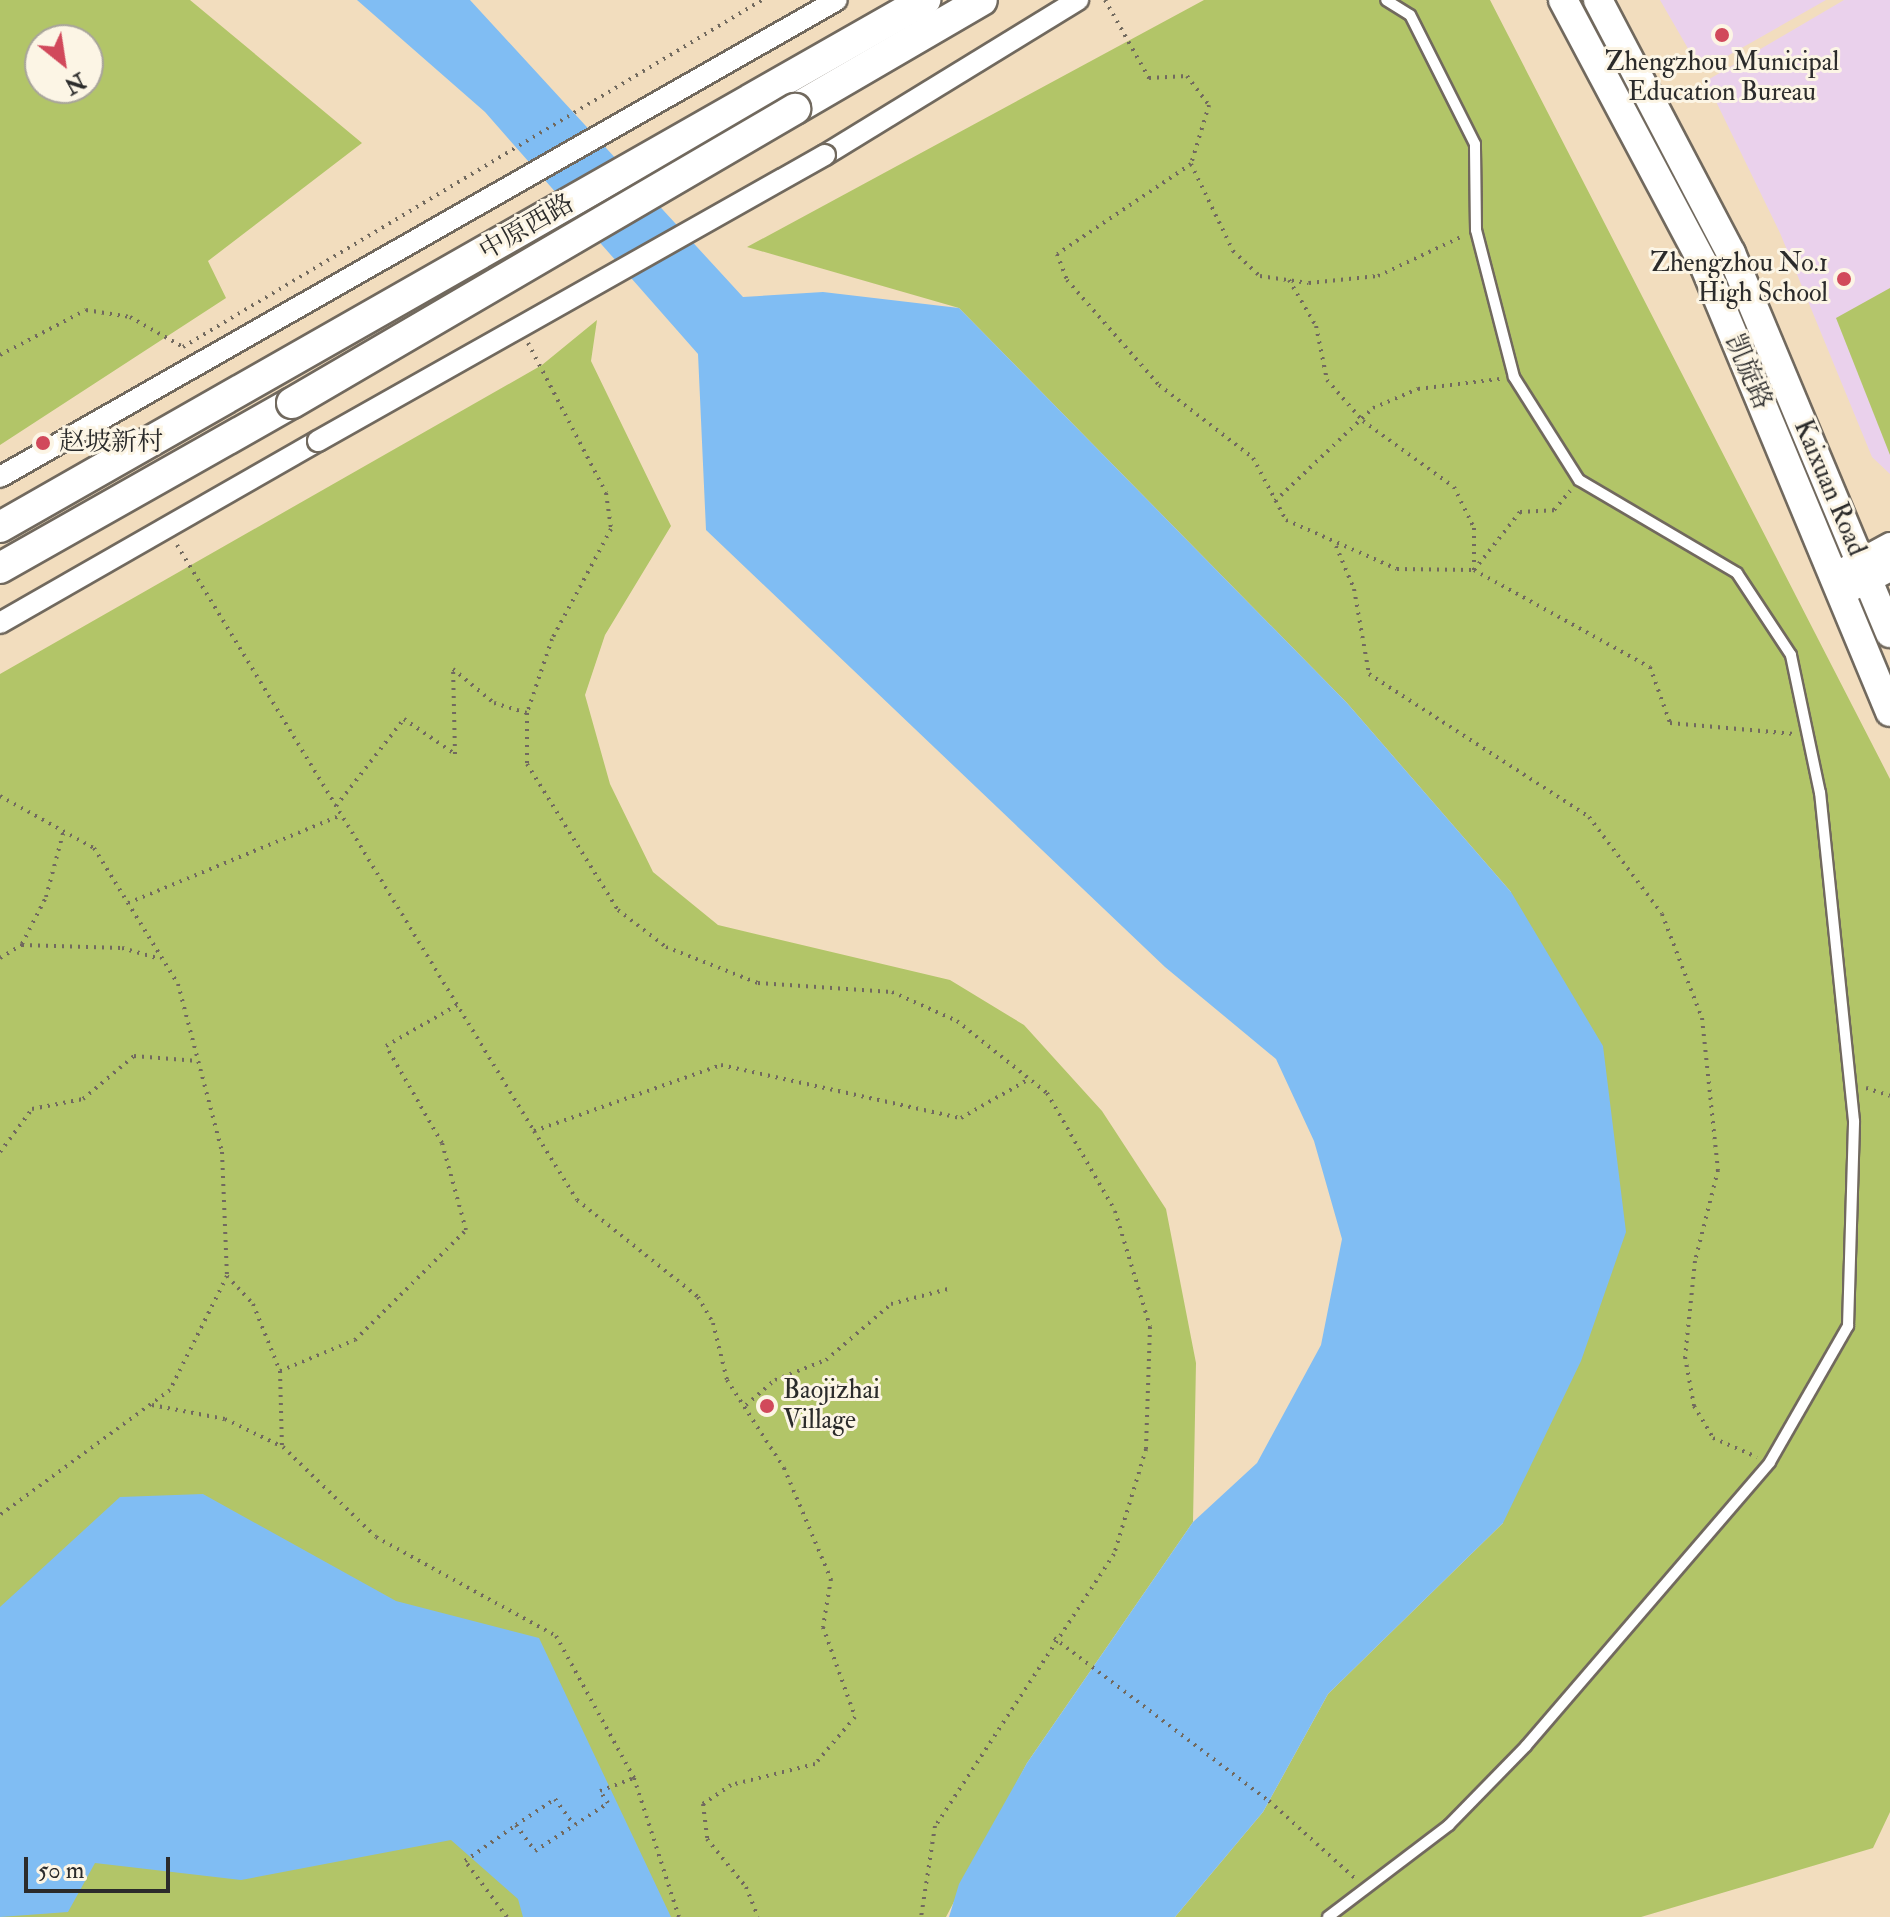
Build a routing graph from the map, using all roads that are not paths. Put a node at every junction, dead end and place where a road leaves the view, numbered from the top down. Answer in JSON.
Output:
{"nodes":[{"id":1,"x":837,"y":0,"type":"edge"},
{"id":2,"x":925,"y":0,"type":"edge"},
{"id":3,"x":982,"y":0,"type":"edge"},
{"id":4,"x":1078,"y":0,"type":"edge"},
{"id":5,"x":1386,"y":0,"type":"edge"},
{"id":6,"x":1563,"y":0,"type":"edge"},
{"id":7,"x":1598,"y":0,"type":"edge"},
{"id":8,"x":0,"y":477,"type":"edge"},
{"id":9,"x":0,"y":527,"type":"edge"},
{"id":10,"x":1890,"y":545,"type":"edge"},
{"id":11,"x":0,"y":568,"type":"edge"},
{"id":12,"x":1873,"y":570,"type":"edge"},
{"id":13,"x":1837,"y":585,"type":"junction"},
{"id":14,"x":0,"y":623,"type":"edge"},
{"id":15,"x":1890,"y":633,"type":"edge"},
{"id":16,"x":1890,"y":712,"type":"edge"},
{"id":17,"x":1328,"y":1917,"type":"edge"}],
"edges":[{"from":1,"to":8,"type":"street"},
{"from":2,"to":9,"type":"main road","name":"中原西路"},
{"from":3,"to":11,"type":"main road","name":"中原西路","bridge":true},
{"from":4,"to":14,"type":"street","bridge":true},
{"from":5,"to":17,"type":"lane"},
{"from":6,"to":13,"type":"main road","name":"凯旋路"},
{"from":7,"to":12,"type":"main road","name":"Kaixuan Road"},
{"from":10,"to":12,"type":"street"},
{"from":12,"to":13,"type":"street"},
{"from":12,"to":15,"type":"main road","name":"Kaixuan Road"},
{"from":13,"to":16,"type":"main road","name":"凯旋路"}]}
